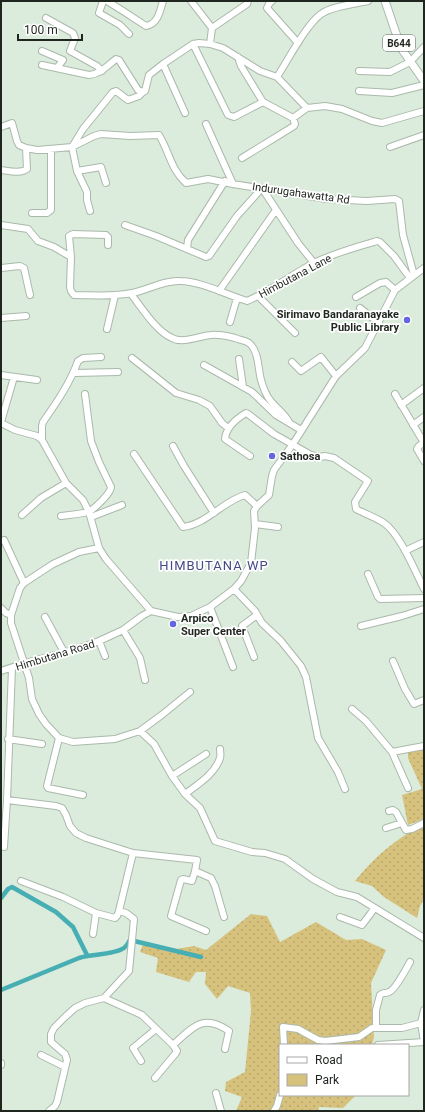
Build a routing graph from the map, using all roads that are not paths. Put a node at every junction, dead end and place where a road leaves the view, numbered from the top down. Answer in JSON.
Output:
{"nodes":[{"id":1,"x":103,"y":1,"type":"edge"},
{"id":2,"x":107,"y":1,"type":"edge"},
{"id":3,"x":163,"y":1,"type":"edge"},
{"id":4,"x":191,"y":1,"type":"edge"},
{"id":5,"x":248,"y":1,"type":"edge"},
{"id":6,"x":272,"y":1,"type":"edge"},
{"id":7,"x":368,"y":1,"type":"edge"},
{"id":8,"x":385,"y":1,"type":"edge"},
{"id":9,"x":46,"y":18,"type":"dead end"},
{"id":10,"x":212,"y":28,"type":"junction"},
{"id":11,"x":129,"y":34,"type":"dead end"},
{"id":12,"x":298,"y":43,"type":"junction"},
{"id":13,"x":193,"y":44,"type":"junction"},
{"id":14,"x":210,"y":44,"type":"junction"},
{"id":15,"x":424,"y":47,"type":"edge"},
{"id":16,"x":42,"y":51,"type":"dead end"},
{"id":17,"x":238,"y":57,"type":"junction"},
{"id":18,"x":410,"y":62,"type":"junction"},
{"id":19,"x":163,"y":64,"type":"junction"},
{"id":20,"x":42,"y":65,"type":"dead end"},
{"id":21,"x":57,"y":68,"type":"junction"},
{"id":22,"x":102,"y":71,"type":"junction"},
{"id":23,"x":359,"y":71,"type":"dead end"},
{"id":24,"x":277,"y":77,"type":"junction"},
{"id":25,"x":424,"y":81,"type":"edge"},
{"id":26,"x":424,"y":85,"type":"edge"},
{"id":27,"x":359,"y":91,"type":"dead end"},
{"id":28,"x":143,"y":92,"type":"junction"},
{"id":29,"x":263,"y":102,"type":"junction"},
{"id":30,"x":307,"y":108,"type":"junction"},
{"id":31,"x":424,"y":111,"type":"edge"},
{"id":32,"x":184,"y":113,"type":"dead end"},
{"id":33,"x":293,"y":118,"type":"junction"},
{"id":34,"x":206,"y":124,"type":"dead end"},
{"id":35,"x":1,"y":127,"type":"edge"},
{"id":36,"x":424,"y":135,"type":"edge"},
{"id":37,"x":72,"y":147,"type":"junction"},
{"id":38,"x":390,"y":147,"type":"dead end"},
{"id":39,"x":26,"y":148,"type":"junction"},
{"id":40,"x":52,"y":149,"type":"junction"},
{"id":41,"x":242,"y":158,"type":"dead end"},
{"id":42,"x":1,"y":170,"type":"edge"},
{"id":43,"x":77,"y":171,"type":"junction"},
{"id":44,"x":226,"y":181,"type":"junction"},
{"id":45,"x":106,"y":183,"type":"dead end"},
{"id":46,"x":233,"y":184,"type":"junction"},
{"id":47,"x":262,"y":188,"type":"junction"},
{"id":48,"x":276,"y":210,"type":"junction"},
{"id":49,"x":90,"y":211,"type":"dead end"},
{"id":50,"x":32,"y":213,"type":"dead end"},
{"id":51,"x":1,"y":225,"type":"edge"},
{"id":52,"x":124,"y":225,"type":"dead end"},
{"id":53,"x":108,"y":245,"type":"dead end"},
{"id":54,"x":187,"y":249,"type":"junction"},
{"id":55,"x":71,"y":257,"type":"junction"},
{"id":56,"x":314,"y":263,"type":"junction"},
{"id":57,"x":1,"y":268,"type":"edge"},
{"id":58,"x":424,"y":268,"type":"edge"},
{"id":59,"x":412,"y":276,"type":"junction"},
{"id":60,"x":395,"y":290,"type":"junction"},
{"id":61,"x":219,"y":291,"type":"junction"},
{"id":62,"x":131,"y":294,"type":"junction"},
{"id":63,"x":30,"y":295,"type":"dead end"},
{"id":64,"x":115,"y":295,"type":"junction"},
{"id":65,"x":258,"y":296,"type":"junction"},
{"id":66,"x":356,"y":297,"type":"dead end"},
{"id":67,"x":237,"y":298,"type":"junction"},
{"id":68,"x":360,"y":308,"type":"dead end"},
{"id":69,"x":26,"y":316,"type":"dead end"},
{"id":70,"x":1,"y":318,"type":"edge"},
{"id":71,"x":230,"y":322,"type":"dead end"},
{"id":72,"x":379,"y":323,"type":"junction"},
{"id":73,"x":107,"y":329,"type":"dead end"},
{"id":74,"x":295,"y":333,"type":"dead end"},
{"id":75,"x":101,"y":357,"type":"dead end"},
{"id":76,"x":132,"y":358,"type":"dead end"},
{"id":77,"x":239,"y":359,"type":"dead end"},
{"id":78,"x":292,"y":362,"type":"dead end"},
{"id":79,"x":204,"y":365,"type":"dead end"},
{"id":80,"x":118,"y":372,"type":"dead end"},
{"id":81,"x":74,"y":373,"type":"junction"},
{"id":82,"x":1,"y":376,"type":"edge"},
{"id":83,"x":336,"y":376,"type":"junction"},
{"id":84,"x":14,"y":377,"type":"junction"},
{"id":85,"x":37,"y":380,"type":"dead end"},
{"id":86,"x":243,"y":387,"type":"junction"},
{"id":87,"x":424,"y":388,"type":"edge"},
{"id":88,"x":85,"y":394,"type":"dead end"},
{"id":89,"x":394,"y":394,"type":"dead end"},
{"id":90,"x":401,"y":405,"type":"junction"},
{"id":91,"x":424,"y":417,"type":"edge"},
{"id":92,"x":289,"y":422,"type":"junction"},
{"id":93,"x":1,"y":423,"type":"edge"},
{"id":94,"x":413,"y":425,"type":"junction"},
{"id":95,"x":228,"y":428,"type":"junction"},
{"id":96,"x":301,"y":430,"type":"junction"},
{"id":97,"x":42,"y":440,"type":"junction"},
{"id":98,"x":424,"y":443,"type":"edge"},
{"id":99,"x":293,"y":444,"type":"junction"},
{"id":100,"x":173,"y":446,"type":"dead end"},
{"id":101,"x":134,"y":454,"type":"dead end"},
{"id":102,"x":250,"y":456,"type":"dead end"},
{"id":103,"x":424,"y":461,"type":"edge"},
{"id":104,"x":66,"y":483,"type":"junction"},
{"id":105,"x":122,"y":505,"type":"dead end"},
{"id":106,"x":257,"y":506,"type":"junction"},
{"id":107,"x":214,"y":513,"type":"junction"},
{"id":108,"x":90,"y":514,"type":"junction"},
{"id":109,"x":22,"y":515,"type":"dead end"},
{"id":110,"x":61,"y":516,"type":"dead end"},
{"id":111,"x":255,"y":524,"type":"junction"},
{"id":112,"x":278,"y":527,"type":"dead end"},
{"id":113,"x":4,"y":540,"type":"dead end"},
{"id":114,"x":424,"y":542,"type":"edge"},
{"id":115,"x":99,"y":548,"type":"junction"},
{"id":116,"x":404,"y":551,"type":"junction"},
{"id":117,"x":368,"y":574,"type":"dead end"},
{"id":118,"x":24,"y":583,"type":"junction"},
{"id":119,"x":234,"y":588,"type":"junction"},
{"id":120,"x":424,"y":589,"type":"edge"},
{"id":121,"x":424,"y":598,"type":"edge"},
{"id":122,"x":210,"y":607,"type":"junction"},
{"id":123,"x":1,"y":608,"type":"edge"},
{"id":124,"x":424,"y":608,"type":"edge"},
{"id":125,"x":151,"y":611,"type":"junction"},
{"id":126,"x":11,"y":615,"type":"junction"},
{"id":127,"x":257,"y":615,"type":"junction"},
{"id":128,"x":45,"y":616,"type":"dead end"},
{"id":129,"x":361,"y":626,"type":"dead end"},
{"id":130,"x":123,"y":630,"type":"junction"},
{"id":131,"x":99,"y":641,"type":"junction"},
{"id":132,"x":64,"y":652,"type":"junction"},
{"id":133,"x":105,"y":656,"type":"dead end"},
{"id":134,"x":254,"y":657,"type":"dead end"},
{"id":135,"x":393,"y":661,"type":"dead end"},
{"id":136,"x":25,"y":663,"type":"junction"},
{"id":137,"x":12,"y":668,"type":"junction"},
{"id":138,"x":233,"y":668,"type":"dead end"},
{"id":139,"x":1,"y":671,"type":"edge"},
{"id":140,"x":145,"y":680,"type":"dead end"},
{"id":141,"x":190,"y":692,"type":"dead end"},
{"id":142,"x":424,"y":700,"type":"edge"},
{"id":143,"x":352,"y":708,"type":"dead end"},
{"id":144,"x":140,"y":731,"type":"junction"},
{"id":145,"x":59,"y":738,"type":"junction"},
{"id":146,"x":8,"y":739,"type":"junction"},
{"id":147,"x":42,"y":744,"type":"dead end"},
{"id":148,"x":424,"y":746,"type":"edge"},
{"id":149,"x":220,"y":749,"type":"dead end"},
{"id":150,"x":392,"y":752,"type":"junction"},
{"id":151,"x":206,"y":754,"type":"dead end"},
{"id":152,"x":172,"y":776,"type":"junction"},
{"id":153,"x":408,"y":788,"type":"dead end"},
{"id":154,"x":345,"y":789,"type":"dead end"},
{"id":155,"x":184,"y":794,"type":"junction"},
{"id":156,"x":82,"y":795,"type":"dead end"},
{"id":157,"x":7,"y":800,"type":"junction"},
{"id":158,"x":389,"y":811,"type":"dead end"},
{"id":159,"x":402,"y":823,"type":"junction"},
{"id":160,"x":424,"y":823,"type":"edge"},
{"id":161,"x":386,"y":828,"type":"dead end"},
{"id":162,"x":4,"y":848,"type":"dead end"},
{"id":163,"x":133,"y":853,"type":"junction"},
{"id":164,"x":195,"y":871,"type":"junction"},
{"id":165,"x":20,"y":881,"type":"dead end"},
{"id":166,"x":374,"y":909,"type":"junction"},
{"id":167,"x":119,"y":911,"type":"junction"},
{"id":168,"x":96,"y":913,"type":"junction"},
{"id":169,"x":224,"y":917,"type":"dead end"},
{"id":170,"x":340,"y":917,"type":"dead end"},
{"id":171,"x":206,"y":931,"type":"dead end"},
{"id":172,"x":93,"y":934,"type":"dead end"},
{"id":173,"x":424,"y":938,"type":"edge"},
{"id":174,"x":410,"y":962,"type":"dead end"},
{"id":175,"x":104,"y":998,"type":"junction"},
{"id":176,"x":424,"y":1010,"type":"edge"},
{"id":177,"x":421,"y":1023,"type":"junction"},
{"id":178,"x":376,"y":1028,"type":"junction"},
{"id":179,"x":156,"y":1029,"type":"junction"},
{"id":180,"x":424,"y":1042,"type":"edge"},
{"id":181,"x":284,"y":1044,"type":"edge"},
{"id":182,"x":393,"y":1044,"type":"edge"},
{"id":183,"x":173,"y":1045,"type":"junction"},
{"id":184,"x":225,"y":1049,"type":"dead end"},
{"id":185,"x":41,"y":1055,"type":"dead end"},
{"id":186,"x":141,"y":1061,"type":"dead end"},
{"id":187,"x":65,"y":1067,"type":"junction"},
{"id":188,"x":155,"y":1078,"type":"dead end"},
{"id":189,"x":216,"y":1093,"type":"dead end"},
{"id":190,"x":280,"y":1096,"type":"edge"},
{"id":191,"x":49,"y":1111,"type":"edge"},
{"id":192,"x":221,"y":1111,"type":"edge"},
{"id":193,"x":274,"y":1111,"type":"edge"}],
"edges":[{"from":1,"to":11,"type":"street"},
{"from":2,"to":3,"type":"street"},
{"from":4,"to":10,"type":"street"},
{"from":5,"to":10,"type":"street"},
{"from":6,"to":12,"type":"street"},
{"from":7,"to":12,"type":"street"},
{"from":8,"to":18,"type":"main road","number":"B644"},
{"from":9,"to":22,"type":"street"},
{"from":10,"to":14,"type":"street"},
{"from":12,"to":24,"type":"street"},
{"from":13,"to":14,"type":"street"},
{"from":13,"to":19,"type":"street"},
{"from":13,"to":29,"type":"street"},
{"from":14,"to":17,"type":"street"},
{"from":15,"to":18,"type":"street"},
{"from":16,"to":21,"type":"street"},
{"from":17,"to":24,"type":"street"},
{"from":17,"to":29,"type":"street"},
{"from":18,"to":23,"type":"street"},
{"from":18,"to":25,"type":"main road","number":"B644"},
{"from":19,"to":28,"type":"street"},
{"from":19,"to":32,"type":"street"},
{"from":20,"to":21,"type":"street"},
{"from":21,"to":22,"type":"street"},
{"from":22,"to":28,"type":"street"},
{"from":24,"to":30,"type":"street"},
{"from":26,"to":27,"type":"street"},
{"from":28,"to":37,"type":"street"},
{"from":29,"to":33,"type":"street"},
{"from":30,"to":31,"type":"street"},
{"from":30,"to":33,"type":"street"},
{"from":33,"to":41,"type":"street"},
{"from":34,"to":46,"type":"street"},
{"from":35,"to":39,"type":"street"},
{"from":36,"to":38,"type":"street"},
{"from":37,"to":40,"type":"street"},
{"from":37,"to":43,"type":"street"},
{"from":37,"to":44,"type":"street","name":"Indurugahawatta Rd"},
{"from":39,"to":40,"type":"street"},
{"from":39,"to":42,"type":"street"},
{"from":40,"to":50,"type":"street"},
{"from":43,"to":45,"type":"street"},
{"from":43,"to":49,"type":"street"},
{"from":44,"to":46,"type":"street","name":"Indurugahawatta Rd"},
{"from":44,"to":54,"type":"street"},
{"from":46,"to":47,"type":"street","name":"Indurugahawatta Rd"},
{"from":47,"to":48,"type":"street"},
{"from":47,"to":54,"type":"street"},
{"from":47,"to":59,"type":"street","name":"Indurugahawatta Rd"},
{"from":48,"to":56,"type":"street"},
{"from":48,"to":61,"type":"street"},
{"from":51,"to":55,"type":"street"},
{"from":52,"to":54,"type":"street"},
{"from":53,"to":55,"type":"street"},
{"from":55,"to":64,"type":"street","name":"Himbutana Lane"},
{"from":56,"to":59,"type":"street","name":"Himbutana Lane"},
{"from":56,"to":65,"type":"street","name":"Himbutana Lane"},
{"from":57,"to":63,"type":"street"},
{"from":58,"to":59,"type":"street"},
{"from":59,"to":60,"type":"street"},
{"from":60,"to":66,"type":"street"},
{"from":60,"to":72,"type":"street"},
{"from":61,"to":62,"type":"street","name":"Himbutana Lane"},
{"from":61,"to":67,"type":"street","name":"Himbutana Lane"},
{"from":62,"to":64,"type":"street","name":"Himbutana Lane"},
{"from":62,"to":92,"type":"street"},
{"from":64,"to":73,"type":"street"},
{"from":65,"to":67,"type":"street","name":"Himbutana Lane"},
{"from":65,"to":74,"type":"street"},
{"from":67,"to":71,"type":"street"},
{"from":68,"to":72,"type":"street"},
{"from":69,"to":70,"type":"street"},
{"from":72,"to":83,"type":"street"},
{"from":75,"to":81,"type":"street"},
{"from":76,"to":95,"type":"street"},
{"from":77,"to":86,"type":"street"},
{"from":78,"to":83,"type":"street"},
{"from":79,"to":86,"type":"street"},
{"from":80,"to":81,"type":"street"},
{"from":81,"to":97,"type":"street"},
{"from":82,"to":84,"type":"street"},
{"from":83,"to":96,"type":"street"},
{"from":84,"to":85,"type":"street"},
{"from":84,"to":93,"type":"street"},
{"from":86,"to":92,"type":"street"},
{"from":87,"to":90,"type":"street"},
{"from":88,"to":108,"type":"street"},
{"from":89,"to":90,"type":"street"},
{"from":90,"to":94,"type":"street"},
{"from":91,"to":94,"type":"street"},
{"from":92,"to":96,"type":"street"},
{"from":93,"to":97,"type":"street"},
{"from":94,"to":98,"type":"street"},
{"from":95,"to":99,"type":"street"},
{"from":95,"to":102,"type":"street"},
{"from":96,"to":99,"type":"street"},
{"from":97,"to":104,"type":"street"},
{"from":98,"to":103,"type":"street"},
{"from":99,"to":106,"type":"street"},
{"from":99,"to":116,"type":"street"},
{"from":100,"to":107,"type":"street"},
{"from":101,"to":107,"type":"street"},
{"from":104,"to":108,"type":"street"},
{"from":104,"to":109,"type":"street"},
{"from":105,"to":108,"type":"street"},
{"from":106,"to":107,"type":"street"},
{"from":106,"to":111,"type":"street"},
{"from":108,"to":110,"type":"street"},
{"from":108,"to":115,"type":"street"},
{"from":111,"to":112,"type":"street"},
{"from":111,"to":119,"type":"street"},
{"from":113,"to":118,"type":"street"},
{"from":114,"to":116,"type":"street"},
{"from":115,"to":118,"type":"street"},
{"from":115,"to":125,"type":"street"},
{"from":116,"to":120,"type":"street"},
{"from":117,"to":121,"type":"street"},
{"from":118,"to":126,"type":"street"},
{"from":119,"to":122,"type":"street"},
{"from":119,"to":127,"type":"street"},
{"from":122,"to":125,"type":"street"},
{"from":122,"to":138,"type":"street"},
{"from":123,"to":126,"type":"street"},
{"from":124,"to":129,"type":"street"},
{"from":125,"to":130,"type":"street","name":"Himbutana Road"},
{"from":126,"to":136,"type":"street"},
{"from":127,"to":134,"type":"street"},
{"from":127,"to":154,"type":"street"},
{"from":128,"to":132,"type":"street"},
{"from":130,"to":131,"type":"street","name":"Himbutana Road"},
{"from":130,"to":140,"type":"street"},
{"from":131,"to":132,"type":"street","name":"Himbutana Road"},
{"from":131,"to":133,"type":"street"},
{"from":132,"to":136,"type":"street","name":"Himbutana Road"},
{"from":135,"to":142,"type":"street"},
{"from":136,"to":137,"type":"street","name":"Himbutana Road"},
{"from":136,"to":145,"type":"street"},
{"from":137,"to":139,"type":"street","name":"Himbutana Road"},
{"from":137,"to":146,"type":"street"},
{"from":141,"to":144,"type":"street"},
{"from":143,"to":150,"type":"street"},
{"from":144,"to":145,"type":"street"},
{"from":144,"to":152,"type":"street"},
{"from":145,"to":156,"type":"street"},
{"from":146,"to":147,"type":"street"},
{"from":146,"to":157,"type":"street"},
{"from":148,"to":150,"type":"street"},
{"from":149,"to":155,"type":"street"},
{"from":150,"to":153,"type":"street"},
{"from":151,"to":152,"type":"street"},
{"from":152,"to":155,"type":"street"},
{"from":155,"to":166,"type":"street"},
{"from":157,"to":162,"type":"street"},
{"from":157,"to":163,"type":"street"},
{"from":158,"to":159,"type":"street"},
{"from":159,"to":160,"type":"street"},
{"from":159,"to":161,"type":"street"},
{"from":163,"to":164,"type":"street"},
{"from":163,"to":167,"type":"street"},
{"from":164,"to":169,"type":"street"},
{"from":164,"to":171,"type":"street"},
{"from":165,"to":168,"type":"street"},
{"from":166,"to":170,"type":"street"},
{"from":166,"to":173,"type":"street"},
{"from":167,"to":168,"type":"street"},
{"from":167,"to":175,"type":"street"},
{"from":168,"to":172,"type":"street"},
{"from":174,"to":178,"type":"street"},
{"from":175,"to":179,"type":"street"},
{"from":175,"to":187,"type":"street"},
{"from":176,"to":177,"type":"street"},
{"from":177,"to":178,"type":"street"},
{"from":177,"to":180,"type":"street"},
{"from":178,"to":181,"type":"street"},
{"from":179,"to":183,"type":"street"},
{"from":179,"to":186,"type":"street"},
{"from":180,"to":182,"type":"street"},
{"from":183,"to":184,"type":"street"},
{"from":183,"to":188,"type":"street"},
{"from":185,"to":187,"type":"street"},
{"from":187,"to":191,"type":"street"},
{"from":189,"to":192,"type":"street"},
{"from":190,"to":193,"type":"street"}]}
